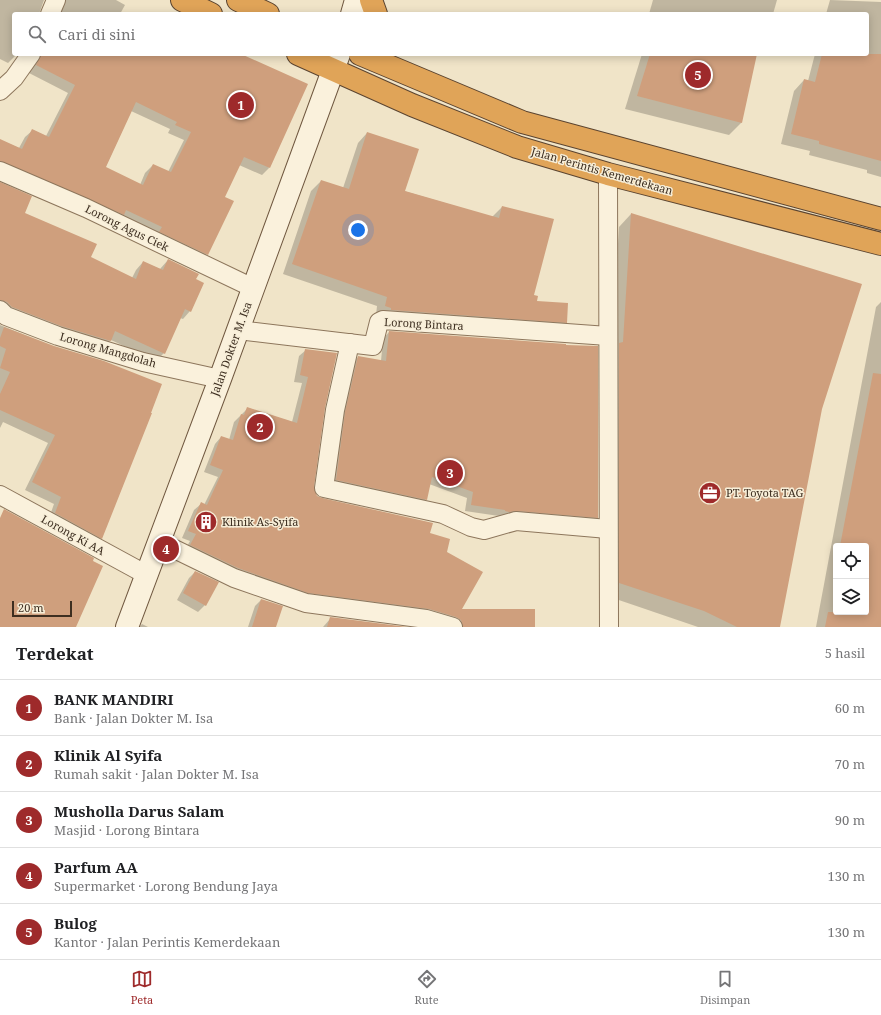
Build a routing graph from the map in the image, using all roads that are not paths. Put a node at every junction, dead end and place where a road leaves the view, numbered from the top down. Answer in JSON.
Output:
{"nodes":[{"id":1,"x":56,"y":0,"type":"edge"},
{"id":2,"x":182,"y":0,"type":"edge"},
{"id":3,"x":238,"y":0,"type":"edge"},
{"id":4,"x":356,"y":0,"type":"edge"},
{"id":5,"x":371,"y":0,"type":"edge"},
{"id":6,"x":51,"y":12,"type":"edge"},
{"id":7,"x":207,"y":12,"type":"edge"},
{"id":8,"x":264,"y":12,"type":"edge"},
{"id":9,"x":353,"y":12,"type":"edge"},
{"id":10,"x":375,"y":12,"type":"edge"},
{"id":11,"x":30,"y":56,"type":"edge"},
{"id":12,"x":308,"y":56,"type":"edge"},
{"id":13,"x":365,"y":56,"type":"edge"},
{"id":14,"x":399,"y":56,"type":"edge"},
{"id":15,"x":336,"y":62,"type":"edge"},
{"id":16,"x":422,"y":80,"type":"junction"},
{"id":17,"x":0,"y":91,"type":"edge"},
{"id":18,"x":522,"y":122,"type":"junction"},
{"id":19,"x":517,"y":147,"type":"junction"},
{"id":20,"x":0,"y":171,"type":"edge"},
{"id":21,"x":608,"y":174,"type":"junction"},
{"id":22,"x":881,"y":219,"type":"edge"},
{"id":23,"x":881,"y":244,"type":"edge"},
{"id":24,"x":253,"y":288,"type":"junction"},
{"id":25,"x":0,"y":310,"type":"edge"},
{"id":26,"x":238,"y":330,"type":"junction"},
{"id":27,"x":608,"y":336,"type":"junction"},
{"id":28,"x":350,"y":343,"type":"junction"},
{"id":29,"x":220,"y":379,"type":"junction"},
{"id":30,"x":0,"y":495,"type":"edge"},
{"id":31,"x":608,"y":529,"type":"junction"},
{"id":32,"x":160,"y":542,"type":"junction"},
{"id":33,"x":147,"y":575,"type":"junction"},
{"id":34,"x":127,"y":627,"type":"edge"},
{"id":35,"x":453,"y":627,"type":"edge"},
{"id":36,"x":609,"y":627,"type":"edge"}],
"edges":[{"from":1,"to":6,"type":"street"},
{"from":2,"to":7,"type":"highway"},
{"from":3,"to":8,"type":"highway"},
{"from":4,"to":9,"type":"street"},
{"from":5,"to":10,"type":"highway"},
{"from":11,"to":17,"type":"street"},
{"from":12,"to":15,"type":"highway","name":"Jalan Perintis Kemerdekaan"},
{"from":13,"to":16,"type":"highway"},
{"from":14,"to":16,"type":"highway"},
{"from":15,"to":19,"type":"highway","name":"Jalan Perintis Kemerdekaan"},
{"from":15,"to":24,"type":"street","name":"Jalan Dokter M. Isa"},
{"from":16,"to":18,"type":"highway"},
{"from":18,"to":19,"type":"highway"},
{"from":18,"to":22,"type":"highway"},
{"from":19,"to":21,"type":"highway","name":"Jalan Perintis Kemerdekaan"},
{"from":20,"to":24,"type":"street","name":"Lorong Agus Ciek"},
{"from":21,"to":23,"type":"highway","name":"Jalan Perintis Kemerdekaan"},
{"from":21,"to":27,"type":"street"},
{"from":24,"to":26,"type":"street","name":"Jalan Dokter M. Isa"},
{"from":25,"to":29,"type":"street","name":"Lorong Mangdolah"},
{"from":26,"to":28,"type":"street","name":"Lorong Bintara"},
{"from":26,"to":29,"type":"street","name":"Jalan Dokter M. Isa"},
{"from":27,"to":28,"type":"street","name":"Lorong Bintara"},
{"from":27,"to":31,"type":"street"},
{"from":28,"to":31,"type":"street"},
{"from":29,"to":32,"type":"street","name":"Jalan Dokter M. Isa"},
{"from":30,"to":33,"type":"street","name":"Lorong Ki AA"},
{"from":31,"to":36,"type":"street"},
{"from":32,"to":33,"type":"street","name":"Jalan Dokter M. Isa"},
{"from":32,"to":35,"type":"street"},
{"from":33,"to":34,"type":"street","name":"Jalan Dokter M. Isa"}]}
